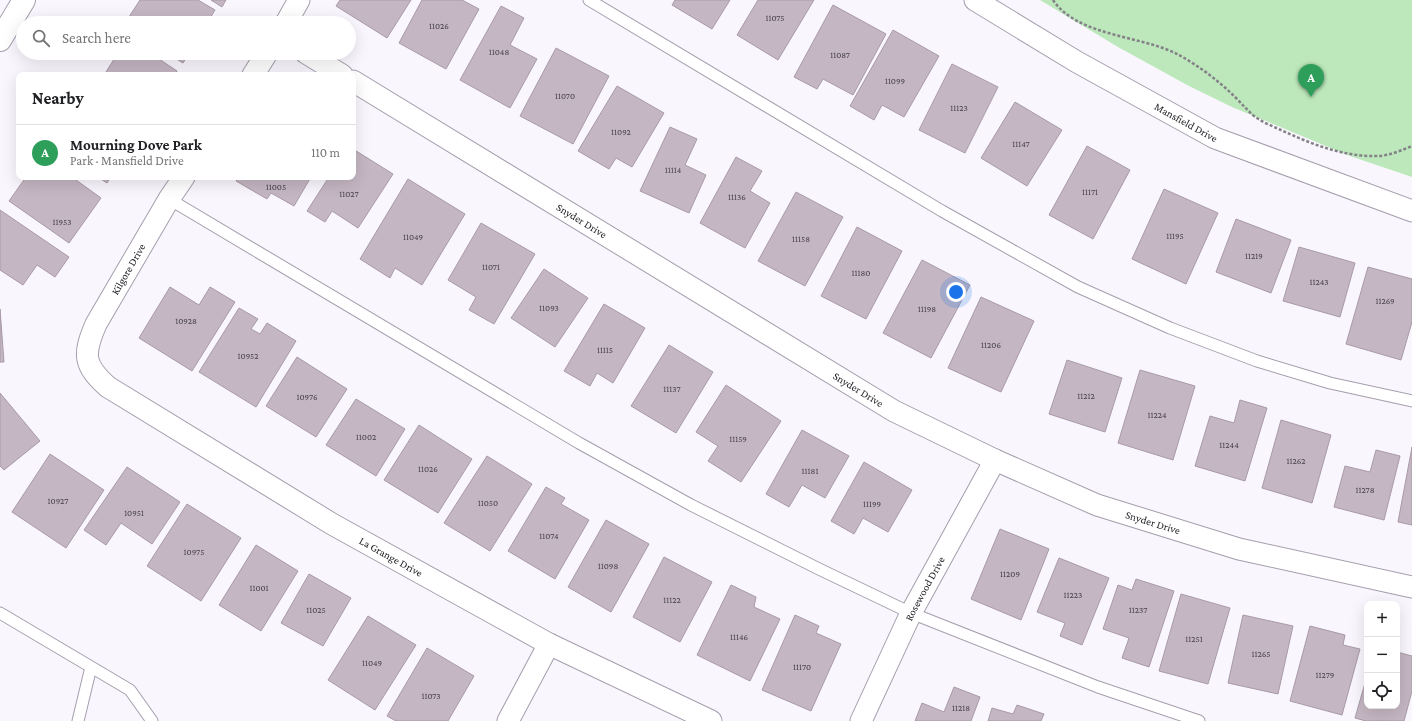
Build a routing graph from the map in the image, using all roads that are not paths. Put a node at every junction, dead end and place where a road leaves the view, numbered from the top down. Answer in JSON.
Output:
{"nodes":[{"id":1,"x":24,"y":0,"type":"edge"},
{"id":2,"x":298,"y":0,"type":"edge"},
{"id":3,"x":589,"y":0,"type":"edge"},
{"id":4,"x":975,"y":0,"type":"edge"},
{"id":5,"x":290,"y":16,"type":"edge"},
{"id":6,"x":0,"y":40,"type":"edge"},
{"id":7,"x":262,"y":60,"type":"edge"},
{"id":8,"x":317,"y":60,"type":"edge"},
{"id":9,"x":254,"y":72,"type":"edge"},
{"id":10,"x":337,"y":72,"type":"edge"},
{"id":11,"x":356,"y":84,"type":"edge"},
{"id":12,"x":182,"y":180,"type":"edge"},
{"id":13,"x":170,"y":199,"type":"junction"},
{"id":14,"x":1412,"y":212,"type":"edge"},
{"id":15,"x":88,"y":366,"type":"joint"},
{"id":16,"x":1412,"y":401,"type":"edge"},
{"id":17,"x":995,"y":460,"type":"junction"},
{"id":18,"x":1412,"y":587,"type":"edge"},
{"id":19,"x":0,"y":613,"type":"edge"},
{"id":20,"x":911,"y":613,"type":"junction"},
{"id":21,"x":550,"y":644,"type":"junction"},
{"id":22,"x":91,"y":667,"type":"junction"},
{"id":23,"x":78,"y":721,"type":"edge"},
{"id":24,"x":152,"y":721,"type":"edge"},
{"id":25,"x":508,"y":721,"type":"edge"},
{"id":26,"x":711,"y":721,"type":"edge"},
{"id":27,"x":861,"y":721,"type":"edge"},
{"id":28,"x":1198,"y":721,"type":"edge"}],
"edges":[{"from":1,"to":6,"type":"main road"},
{"from":2,"to":5,"type":"street"},
{"from":3,"to":16,"type":"lane"},
{"from":4,"to":14,"type":"street","name":"Mansfield Drive"},
{"from":7,"to":9,"type":"street"},
{"from":8,"to":10,"type":"street"},
{"from":11,"to":17,"type":"street","name":"Snyder Drive"},
{"from":12,"to":13,"type":"street","name":"Kilgore Drive"},
{"from":13,"to":15,"type":"street","name":"Kilgore Drive"},
{"from":13,"to":20,"type":"lane"},
{"from":15,"to":21,"type":"street","name":"La Grange Drive"},
{"from":17,"to":18,"type":"street","name":"Snyder Drive"},
{"from":17,"to":20,"type":"street","name":"Rosewood Drive"},
{"from":19,"to":22,"type":"lane"},
{"from":20,"to":27,"type":"street","name":"Rosewood Drive"},
{"from":20,"to":28,"type":"lane"},
{"from":21,"to":25,"type":"street"},
{"from":21,"to":26,"type":"street","name":"La Grange Drive"},
{"from":22,"to":23,"type":"lane"},
{"from":22,"to":24,"type":"lane"}]}
